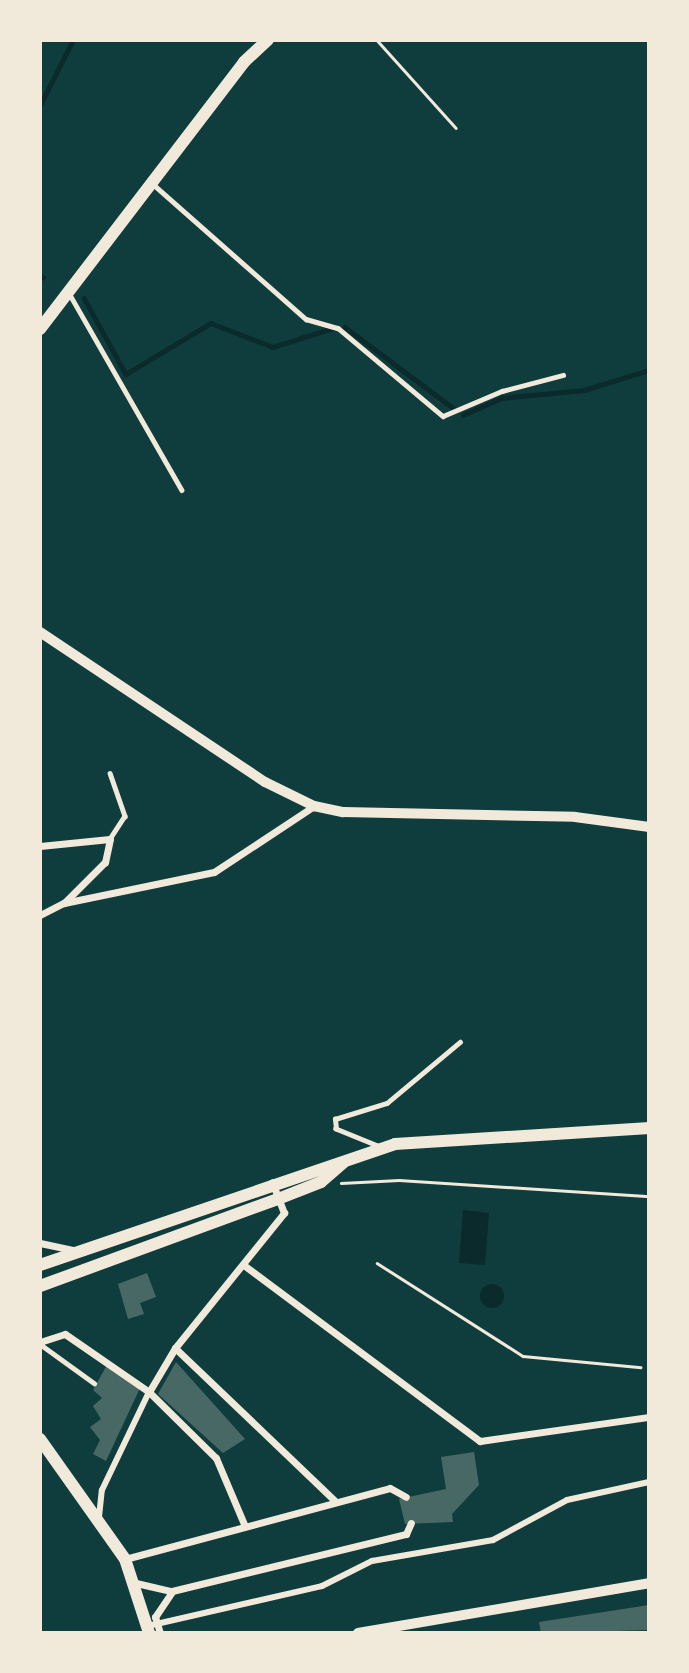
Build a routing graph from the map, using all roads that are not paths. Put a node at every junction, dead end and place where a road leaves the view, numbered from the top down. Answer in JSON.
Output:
{"nodes":[{"id":1,"x":268,"y":40,"type":"edge"},
{"id":2,"x":153,"y":184,"type":"junction"},
{"id":3,"x":68,"y":292,"type":"junction"},
{"id":4,"x":40,"y":329,"type":"edge"},
{"id":5,"x":563,"y":376,"type":"dead end"},
{"id":6,"x":182,"y":490,"type":"dead end"},
{"id":7,"x":40,"y":632,"type":"edge"},
{"id":8,"x":110,"y":773,"type":"dead end"},
{"id":9,"x":314,"y":806,"type":"junction"},
{"id":10,"x":649,"y":827,"type":"edge"},
{"id":11,"x":110,"y":839,"type":"junction"},
{"id":12,"x":40,"y":846,"type":"edge"},
{"id":13,"x":64,"y":903,"type":"junction"},
{"id":14,"x":40,"y":915,"type":"edge"},
{"id":15,"x":460,"y":1042,"type":"dead end"},
{"id":16,"x":649,"y":1128,"type":"edge"},
{"id":17,"x":380,"y":1147,"type":"junction"},
{"id":18,"x":343,"y":1163,"type":"junction"},
{"id":19,"x":272,"y":1182,"type":"junction"},
{"id":20,"x":278,"y":1199,"type":"junction"},
{"id":21,"x":40,"y":1243,"type":"edge"},
{"id":22,"x":78,"y":1251,"type":"junction"},
{"id":23,"x":40,"y":1258,"type":"edge"},
{"id":24,"x":57,"y":1259,"type":"junction"},
{"id":25,"x":40,"y":1265,"type":"edge"},
{"id":26,"x":245,"y":1266,"type":"junction"},
{"id":27,"x":40,"y":1286,"type":"edge"},
{"id":28,"x":40,"y":1343,"type":"edge"},
{"id":29,"x":175,"y":1348,"type":"junction"},
{"id":30,"x":94,"y":1383,"type":"dead end"},
{"id":31,"x":149,"y":1392,"type":"junction"},
{"id":32,"x":649,"y":1417,"type":"edge"},
{"id":33,"x":40,"y":1439,"type":"edge"},
{"id":34,"x":649,"y":1482,"type":"edge"},
{"id":35,"x":406,"y":1497,"type":"dead end"},
{"id":36,"x":335,"y":1501,"type":"junction"},
{"id":37,"x":98,"y":1519,"type":"junction"},
{"id":38,"x":411,"y":1522,"type":"dead end"},
{"id":39,"x":244,"y":1524,"type":"junction"},
{"id":40,"x":125,"y":1559,"type":"junction"},
{"id":41,"x":136,"y":1583,"type":"junction"},
{"id":42,"x":649,"y":1583,"type":"edge"},
{"id":43,"x":172,"y":1591,"type":"junction"},
{"id":44,"x":151,"y":1628,"type":"edge"},
{"id":45,"x":160,"y":1633,"type":"edge"},
{"id":46,"x":358,"y":1633,"type":"edge"}],
"edges":[{"from":1,"to":2,"type":"main road"},
{"from":2,"to":3,"type":"main road"},
{"from":2,"to":5,"type":"lane"},
{"from":3,"to":4,"type":"main road"},
{"from":3,"to":6,"type":"lane"},
{"from":7,"to":9,"type":"street"},
{"from":8,"to":11,"type":"lane"},
{"from":9,"to":10,"type":"street"},
{"from":9,"to":13,"type":"street"},
{"from":11,"to":12,"type":"street"},
{"from":11,"to":13,"type":"street"},
{"from":13,"to":14,"type":"street"},
{"from":15,"to":17,"type":"lane"},
{"from":16,"to":17,"type":"main road"},
{"from":17,"to":18,"type":"main road"},
{"from":18,"to":19,"type":"main road"},
{"from":18,"to":20,"type":"main road"},
{"from":19,"to":20,"type":"street"},
{"from":19,"to":22,"type":"main road"},
{"from":20,"to":26,"type":"street"},
{"from":20,"to":27,"type":"main road"},
{"from":21,"to":22,"type":"street"},
{"from":22,"to":24,"type":"main road"},
{"from":23,"to":24,"type":"lane"},
{"from":24,"to":25,"type":"main road"},
{"from":26,"to":29,"type":"street"},
{"from":26,"to":32,"type":"street"},
{"from":28,"to":30,"type":"lane"},
{"from":28,"to":31,"type":"street"},
{"from":29,"to":31,"type":"street"},
{"from":29,"to":36,"type":"street"},
{"from":31,"to":37,"type":"street"},
{"from":31,"to":39,"type":"street"},
{"from":33,"to":37,"type":"main road"},
{"from":34,"to":44,"type":"street"},
{"from":35,"to":36,"type":"street"},
{"from":36,"to":39,"type":"street"},
{"from":37,"to":40,"type":"main road"},
{"from":38,"to":43,"type":"street"},
{"from":39,"to":40,"type":"street"},
{"from":40,"to":41,"type":"main road"},
{"from":41,"to":43,"type":"street"},
{"from":41,"to":44,"type":"main road"},
{"from":42,"to":46,"type":"street"},
{"from":43,"to":44,"type":"street"},
{"from":44,"to":45,"type":"street"}]}
